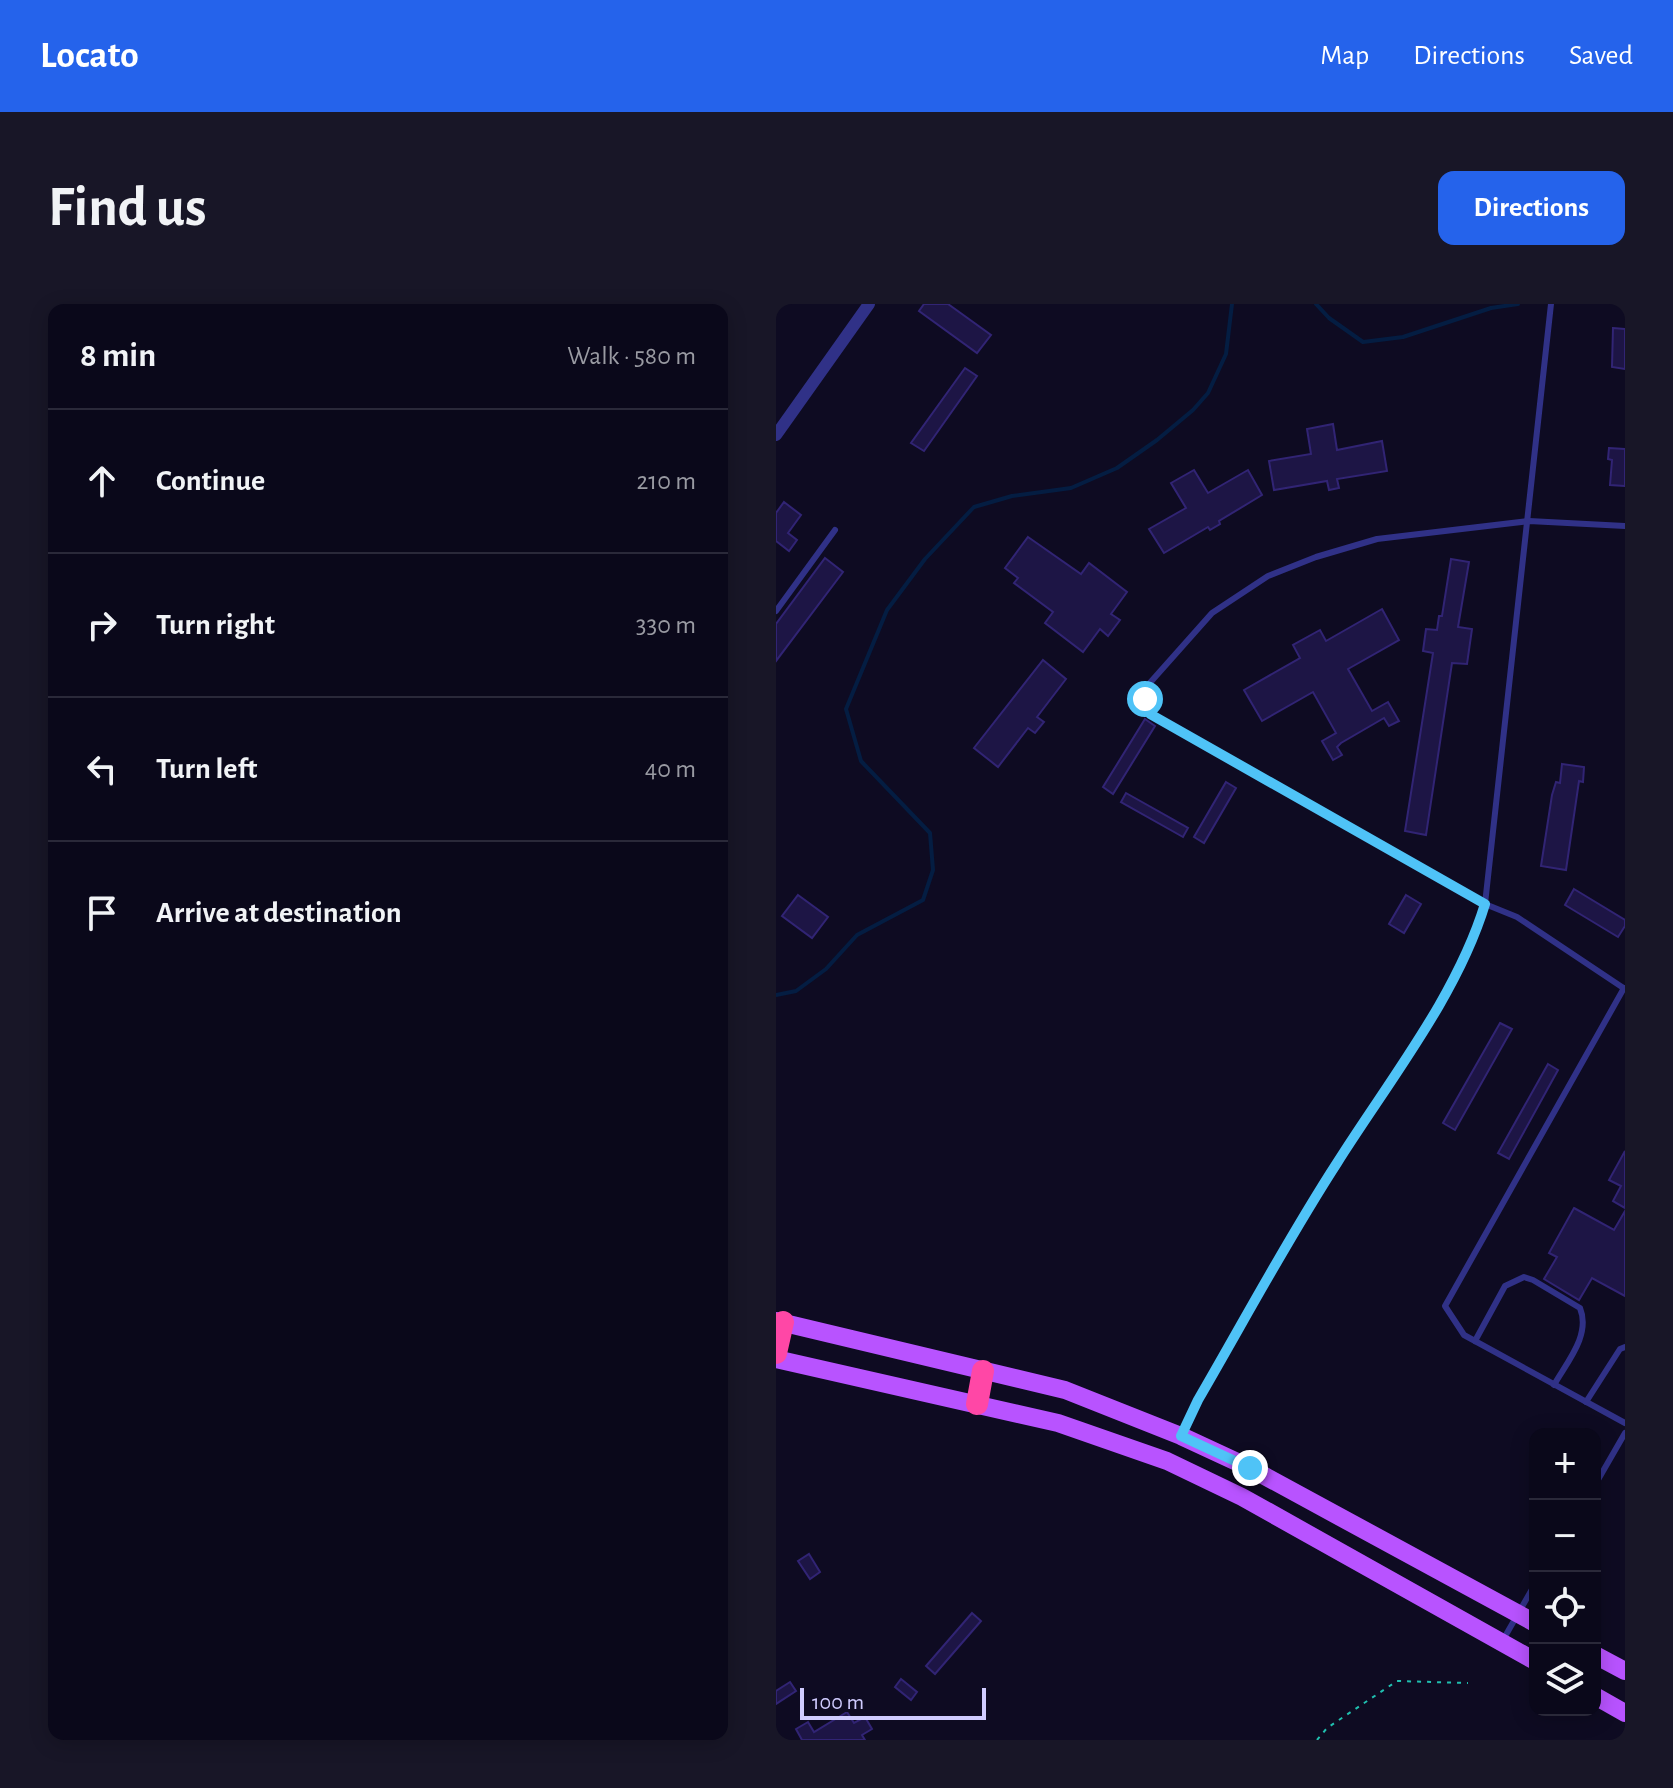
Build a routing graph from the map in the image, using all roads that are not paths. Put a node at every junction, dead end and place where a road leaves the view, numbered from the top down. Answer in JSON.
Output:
{"nodes":[{"id":1,"x":869,"y":304,"type":"edge"},
{"id":2,"x":1551,"y":304,"type":"edge"},
{"id":3,"x":776,"y":435,"type":"edge"},
{"id":4,"x":1529,"y":521,"type":"junction"},
{"id":5,"x":1625,"y":526,"type":"edge"},
{"id":6,"x":835,"y":530,"type":"dead end"},
{"id":7,"x":776,"y":611,"type":"edge"},
{"id":8,"x":1485,"y":904,"type":"junction"},
{"id":9,"x":1624,"y":988,"type":"edge"},
{"id":10,"x":779,"y":1322,"type":"edge"},
{"id":11,"x":1475,"y":1341,"type":"junction"},
{"id":12,"x":1625,"y":1347,"type":"edge"},
{"id":13,"x":776,"y":1356,"type":"edge"},
{"id":14,"x":983,"y":1371,"type":"junction"},
{"id":15,"x":1554,"y":1385,"type":"junction"},
{"id":16,"x":1586,"y":1402,"type":"junction"},
{"id":17,"x":977,"y":1404,"type":"junction"},
{"id":18,"x":1625,"y":1423,"type":"edge"},
{"id":19,"x":1625,"y":1433,"type":"edge"},
{"id":20,"x":1181,"y":1436,"type":"junction"},
{"id":21,"x":1601,"y":1475,"type":"edge"},
{"id":22,"x":1529,"y":1594,"type":"edge"},
{"id":23,"x":1517,"y":1613,"type":"junction"},
{"id":24,"x":1529,"y":1620,"type":"edge"},
{"id":25,"x":1502,"y":1642,"type":"junction"},
{"id":26,"x":1529,"y":1658,"type":"edge"},
{"id":27,"x":1601,"y":1658,"type":"edge"},
{"id":28,"x":1625,"y":1671,"type":"edge"},
{"id":29,"x":1601,"y":1699,"type":"edge"},
{"id":30,"x":1625,"y":1713,"type":"edge"}],
"edges":[{"from":1,"to":3,"type":"street"},
{"from":2,"to":4,"type":"lane"},
{"from":4,"to":5,"type":"lane"},
{"from":4,"to":8,"type":"lane"},
{"from":4,"to":8,"type":"lane"},
{"from":6,"to":7,"type":"lane"},
{"from":8,"to":9,"type":"lane"},
{"from":8,"to":20,"type":"lane"},
{"from":9,"to":11,"type":"lane"},
{"from":10,"to":13,"type":"highway"},
{"from":10,"to":14,"type":"main road"},
{"from":11,"to":15,"type":"lane"},
{"from":11,"to":15,"type":"lane"},
{"from":12,"to":16,"type":"lane"},
{"from":13,"to":17,"type":"main road"},
{"from":14,"to":17,"type":"highway"},
{"from":14,"to":20,"type":"main road"},
{"from":15,"to":16,"type":"lane"},
{"from":16,"to":18,"type":"lane"},
{"from":17,"to":25,"type":"main road"},
{"from":19,"to":21,"type":"lane"},
{"from":20,"to":23,"type":"main road"},
{"from":22,"to":23,"type":"lane"},
{"from":23,"to":24,"type":"main road"},
{"from":23,"to":25,"type":"lane"},
{"from":25,"to":26,"type":"main road"},
{"from":27,"to":28,"type":"main road"},
{"from":29,"to":30,"type":"main road"}]}
